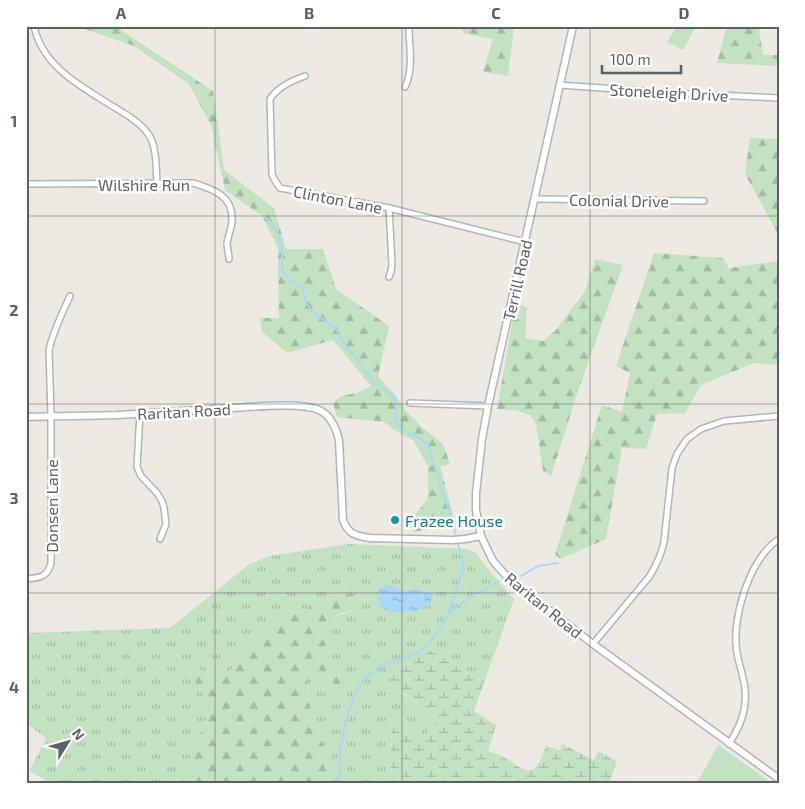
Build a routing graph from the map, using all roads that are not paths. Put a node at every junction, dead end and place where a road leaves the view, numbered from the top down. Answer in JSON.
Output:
{"nodes":[{"id":1,"x":34,"y":26,"type":"edge"},
{"id":2,"x":409,"y":26,"type":"edge"},
{"id":3,"x":573,"y":26,"type":"edge"},
{"id":4,"x":305,"y":76,"type":"dead end"},
{"id":5,"x":560,"y":85,"type":"junction"},
{"id":6,"x":405,"y":87,"type":"dead end"},
{"id":7,"x":779,"y":98,"type":"edge"},
{"id":8,"x":157,"y":183,"type":"junction"},
{"id":9,"x":26,"y":184,"type":"edge"},
{"id":10,"x":535,"y":199,"type":"junction"},
{"id":11,"x":704,"y":201,"type":"dead end"},
{"id":12,"x":389,"y":208,"type":"junction"},
{"id":13,"x":525,"y":242,"type":"junction"},
{"id":14,"x":229,"y":259,"type":"dead end"},
{"id":15,"x":389,"y":277,"type":"dead end"},
{"id":16,"x":70,"y":296,"type":"dead end"},
{"id":17,"x":410,"y":403,"type":"dead end"},
{"id":18,"x":488,"y":406,"type":"junction"},
{"id":19,"x":140,"y":413,"type":"junction"},
{"id":20,"x":51,"y":416,"type":"junction"},
{"id":21,"x":779,"y":416,"type":"edge"},
{"id":22,"x":26,"y":417,"type":"edge"},
{"id":23,"x":480,"y":536,"type":"junction"},
{"id":24,"x":160,"y":539,"type":"dead end"},
{"id":25,"x":779,"y":539,"type":"edge"},
{"id":26,"x":26,"y":579,"type":"edge"},
{"id":27,"x":594,"y":644,"type":"junction"},
{"id":28,"x":729,"y":744,"type":"junction"},
{"id":29,"x":779,"y":779,"type":"edge"}],
"edges":[{"from":1,"to":8,"type":"street"},
{"from":2,"to":6,"type":"street"},
{"from":3,"to":5,"type":"street","name":"Terrill Road"},
{"from":4,"to":12,"type":"street","name":"Clinton Lane"},
{"from":5,"to":7,"type":"street","name":"Stoneleigh Drive"},
{"from":5,"to":10,"type":"street","name":"Terrill Road"},
{"from":8,"to":9,"type":"street","name":"Wilshire Run"},
{"from":8,"to":14,"type":"street","name":"Wilshire Run"},
{"from":10,"to":11,"type":"street","name":"Colonial Drive"},
{"from":10,"to":13,"type":"street","name":"Terrill Road"},
{"from":12,"to":13,"type":"street","name":"Clinton Lane"},
{"from":12,"to":15,"type":"street"},
{"from":13,"to":18,"type":"street","name":"Terrill Road"},
{"from":16,"to":20,"type":"street"},
{"from":17,"to":18,"type":"street"},
{"from":18,"to":23,"type":"street","name":"Terrill Road"},
{"from":19,"to":20,"type":"street","name":"Raritan Road"},
{"from":19,"to":23,"type":"street","name":"Raritan Road"},
{"from":19,"to":24,"type":"street"},
{"from":20,"to":22,"type":"street","name":"Raritan Road"},
{"from":20,"to":26,"type":"street","name":"Donsen Lane"},
{"from":21,"to":27,"type":"street"},
{"from":23,"to":27,"type":"street","name":"Raritan Road"},
{"from":25,"to":28,"type":"street"},
{"from":27,"to":28,"type":"street","name":"Raritan Road"},
{"from":28,"to":29,"type":"street","name":"Raritan Road"}]}
